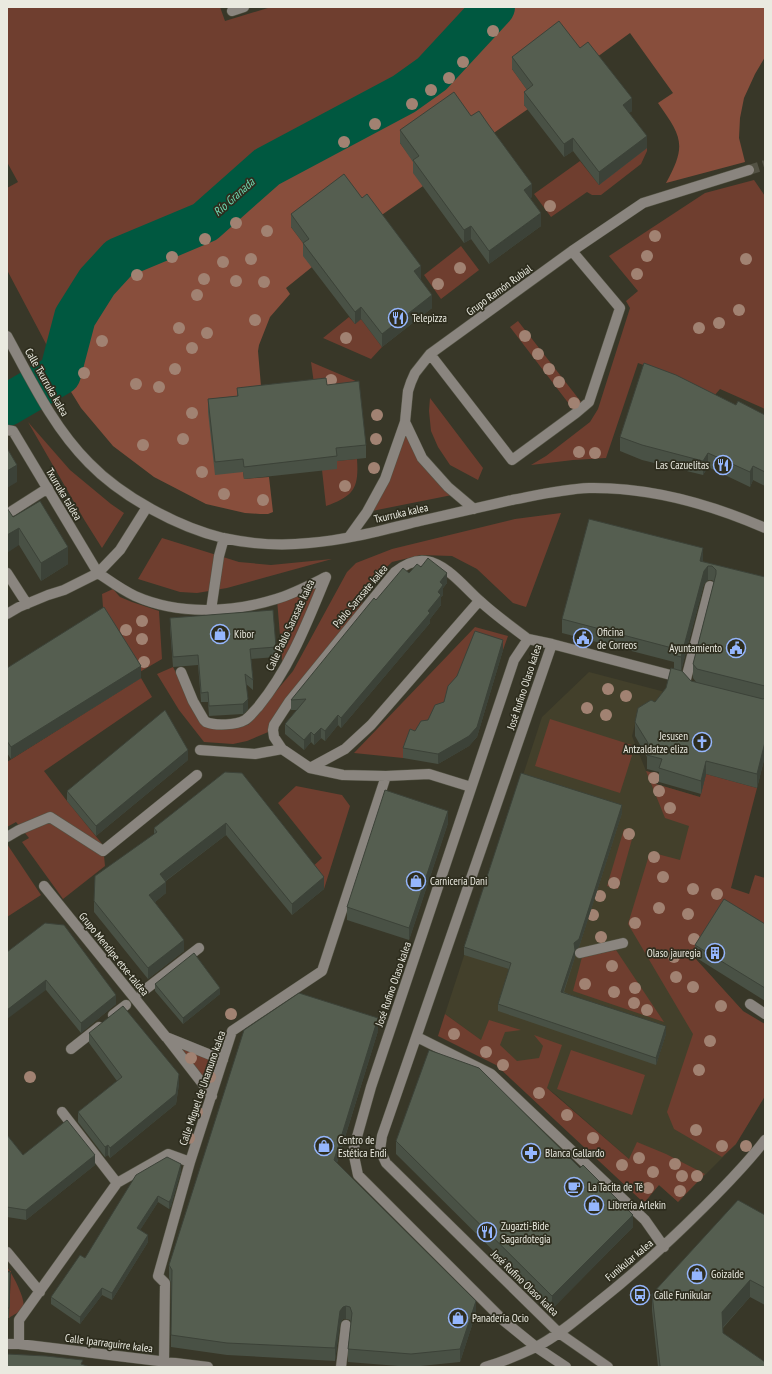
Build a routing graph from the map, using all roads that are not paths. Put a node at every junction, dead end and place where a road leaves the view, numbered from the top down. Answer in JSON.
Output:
{"nodes":[{"id":1,"x":244,"y":7,"type":"edge"},
{"id":2,"x":232,"y":11,"type":"dead end"},
{"id":3,"x":749,"y":170,"type":"tunnel mouth"},
{"id":4,"x":572,"y":251,"type":"junction"},
{"id":5,"x":7,"y":336,"type":"edge"},
{"id":6,"x":430,"y":354,"type":"junction"},
{"id":7,"x":405,"y":422,"type":"junction"},
{"id":8,"x":7,"y":430,"type":"edge"},
{"id":9,"x":69,"y":438,"type":"joint"},
{"id":10,"x":48,"y":488,"type":"junction"},
{"id":11,"x":147,"y":507,"type":"junction"},
{"id":12,"x":474,"y":509,"type":"junction"},
{"id":13,"x":12,"y":511,"type":"dead end"},
{"id":14,"x":765,"y":528,"type":"edge"},
{"id":15,"x":350,"y":537,"type":"junction"},
{"id":16,"x":224,"y":538,"type":"junction"},
{"id":17,"x":7,"y":573,"type":"edge"},
{"id":18,"x":98,"y":573,"type":"junction"},
{"id":19,"x":710,"y":586,"type":"edge"},
{"id":20,"x":479,"y":601,"type":"junction"},
{"id":21,"x":27,"y":604,"type":"junction"},
{"id":22,"x":211,"y":610,"type":"junction"},
{"id":23,"x":7,"y":614,"type":"edge"},
{"id":24,"x":528,"y":639,"type":"junction"},
{"id":25,"x":552,"y":644,"type":"junction"},
{"id":26,"x":181,"y":672,"type":"edge"},
{"id":27,"x":686,"y":679,"type":"junction"},
{"id":28,"x":694,"y":688,"type":"edge"},
{"id":29,"x":282,"y":749,"type":"junction"},
{"id":30,"x":200,"y":750,"type":"dead end"},
{"id":31,"x":310,"y":768,"type":"junction"},
{"id":32,"x":197,"y":775,"type":"dead end"},
{"id":33,"x":386,"y":776,"type":"junction"},
{"id":34,"x":471,"y":786,"type":"junction"},
{"id":35,"x":7,"y":837,"type":"edge"},
{"id":36,"x":44,"y":886,"type":"dead end"},
{"id":37,"x":623,"y":943,"type":"dead end"},
{"id":38,"x":199,"y":948,"type":"dead end"},
{"id":39,"x":580,"y":953,"type":"dead end"},
{"id":40,"x":142,"y":992,"type":"dead end"},
{"id":41,"x":750,"y":1004,"type":"dead end"},
{"id":42,"x":126,"y":1005,"type":"dead end"},
{"id":43,"x":765,"y":1014,"type":"edge"},
{"id":44,"x":166,"y":1037,"type":"junction"},
{"id":45,"x":417,"y":1037,"type":"junction"},
{"id":46,"x":71,"y":1049,"type":"dead end"},
{"id":47,"x":223,"y":1060,"type":"junction"},
{"id":48,"x":212,"y":1096,"type":"junction"},
{"id":49,"x":62,"y":1112,"type":"dead end"},
{"id":50,"x":765,"y":1140,"type":"edge"},
{"id":51,"x":190,"y":1162,"type":"junction"},
{"id":52,"x":118,"y":1183,"type":"junction"},
{"id":53,"x":664,"y":1247,"type":"junction"},
{"id":54,"x":7,"y":1252,"type":"edge"},
{"id":55,"x":40,"y":1292,"type":"junction"},
{"id":56,"x":346,"y":1325,"type":"edge"},
{"id":57,"x":559,"y":1333,"type":"junction"},
{"id":58,"x":7,"y":1344,"type":"edge"},
{"id":59,"x":19,"y":1344,"type":"junction"},
{"id":60,"x":536,"y":1347,"type":"junction"},
{"id":61,"x":164,"y":1361,"type":"junction"},
{"id":62,"x":208,"y":1367,"type":"edge"},
{"id":63,"x":341,"y":1367,"type":"edge"},
{"id":64,"x":485,"y":1367,"type":"edge"},
{"id":65,"x":566,"y":1367,"type":"edge"},
{"id":66,"x":608,"y":1367,"type":"edge"}],
"edges":[{"from":1,"to":2,"type":"street"},
{"from":3,"to":4,"type":"street","name":"Grupo Ramón Rubial"},
{"from":4,"to":6,"type":"street","name":"Grupo Ramón Rubial"},
{"from":4,"to":6,"type":"street"},
{"from":5,"to":9,"type":"street","name":"Calle Txurruka kalea"},
{"from":6,"to":7,"type":"street","name":"Grupo Ramón Rubial"},
{"from":7,"to":12,"type":"street"},
{"from":7,"to":15,"type":"street","name":"Grupo Ramón Rubial"},
{"from":8,"to":10,"type":"street","name":"Txurruka taldea"},
{"from":9,"to":11,"type":"street","name":"Txurruka kalea"},
{"from":10,"to":13,"type":"street"},
{"from":10,"to":18,"type":"street","name":"Txurruka taldea"},
{"from":11,"to":16,"type":"street","name":"Txurruka kalea"},
{"from":11,"to":18,"type":"street"},
{"from":12,"to":14,"type":"street","name":"Txurruka kalea"},
{"from":12,"to":15,"type":"street","name":"Txurruka kalea"},
{"from":15,"to":16,"type":"street","name":"Txurruka kalea"},
{"from":16,"to":22,"type":"street"},
{"from":17,"to":21,"type":"street"},
{"from":18,"to":21,"type":"street"},
{"from":18,"to":22,"type":"street"},
{"from":19,"to":27,"type":"street"},
{"from":20,"to":24,"type":"street"},
{"from":20,"to":29,"type":"street","name":"Pablo Sarasate kalea"},
{"from":20,"to":31,"type":"street"},
{"from":21,"to":23,"type":"street"},
{"from":22,"to":26,"type":"street","name":"Calle Pablo Sarasate kalea"},
{"from":24,"to":25,"type":"street","name":"José Rufino Olaso kalea"},
{"from":24,"to":34,"type":"street","name":"José Rufino Olaso kalea"},
{"from":25,"to":27,"type":"street"},
{"from":25,"to":45,"type":"street","name":"José Rufino Olaso kalea"},
{"from":27,"to":28,"type":"street"},
{"from":29,"to":30,"type":"street"},
{"from":29,"to":31,"type":"street","name":"Pablo Sarasate kalea"},
{"from":31,"to":33,"type":"street","name":"Pablo Sarasate kalea"},
{"from":32,"to":35,"type":"street"},
{"from":33,"to":34,"type":"street","name":"Pablo Sarasate kalea"},
{"from":33,"to":47,"type":"street","name":"Calle Miguel de Unamuno kalea"},
{"from":34,"to":60,"type":"street","name":"José Rufino Olaso kalea"},
{"from":36,"to":44,"type":"street","name":"Grupo Mendipe etxe-taldea"},
{"from":37,"to":39,"type":"street"},
{"from":38,"to":40,"type":"street","name":"Grupo Mendipe etxe-taldea"},
{"from":41,"to":43,"type":"street"},
{"from":42,"to":46,"type":"street","name":"Grupo Mendipe etxe-taldea"},
{"from":44,"to":47,"type":"street","name":"Grupo Mendipe etxe-taldea"},
{"from":44,"to":48,"type":"street","name":"Grupo Mendipe etxe-taldea"},
{"from":45,"to":53,"type":"street"},
{"from":45,"to":57,"type":"street","name":"José Rufino Olaso kalea"},
{"from":47,"to":48,"type":"street","name":"Calle Miguel de Unamuno kalea"},
{"from":48,"to":51,"type":"street","name":"Calle Miguel de Unamuno kalea"},
{"from":49,"to":52,"type":"street"},
{"from":50,"to":53,"type":"street","name":"Funikular kalea"},
{"from":51,"to":52,"type":"street"},
{"from":51,"to":61,"type":"street","name":"Calle Miguel de Unamuno kalea"},
{"from":52,"to":55,"type":"street"},
{"from":53,"to":57,"type":"street","name":"Funikular kalea"},
{"from":54,"to":55,"type":"street"},
{"from":55,"to":59,"type":"street"},
{"from":56,"to":63,"type":"street"},
{"from":57,"to":60,"type":"street","name":"Funikular kalea"},
{"from":57,"to":66,"type":"street","name":"José Rufino Olaso kalea"},
{"from":58,"to":59,"type":"street","name":"Calle Iparraguirre kalea"},
{"from":59,"to":61,"type":"street","name":"Calle Iparraguirre kalea"},
{"from":60,"to":64,"type":"street","name":"Funikular kalea"},
{"from":60,"to":65,"type":"street","name":"José Rufino Olaso kalea"},
{"from":61,"to":62,"type":"street","name":"Calle Iparraguirre kalea"}]}
